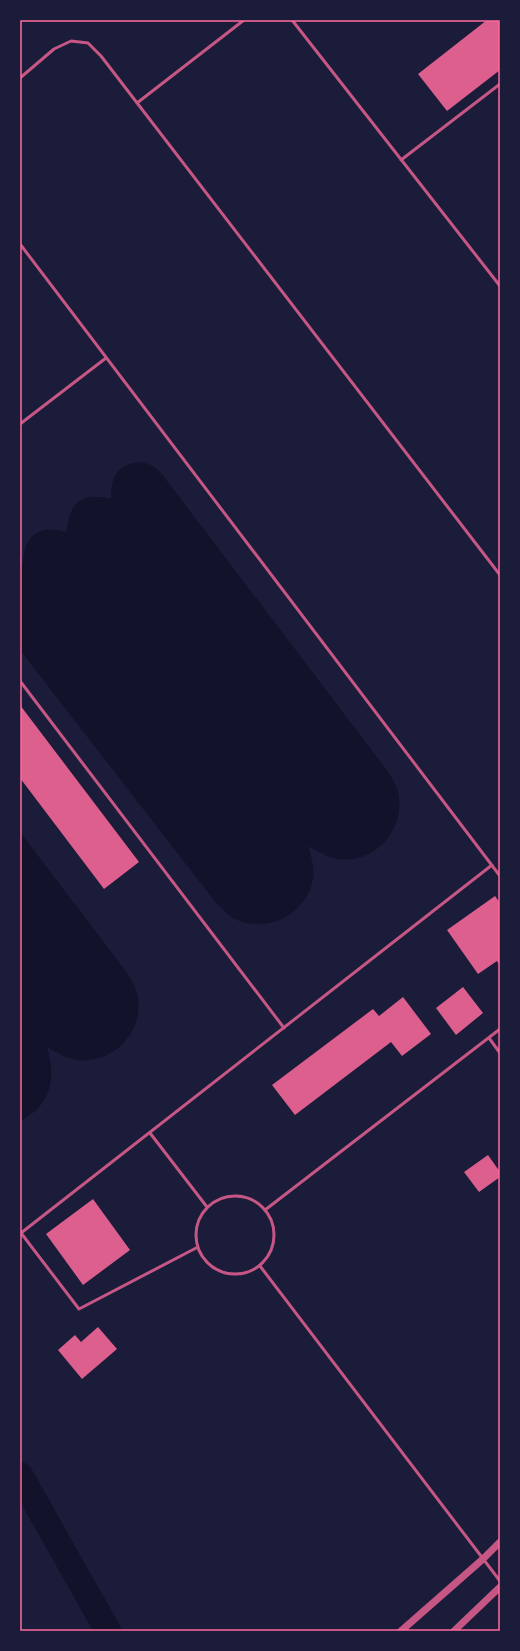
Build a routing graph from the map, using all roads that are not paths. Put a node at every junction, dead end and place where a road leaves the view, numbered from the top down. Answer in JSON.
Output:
{"nodes":[{"id":1,"x":244,"y":20,"type":"edge"},
{"id":2,"x":292,"y":20,"type":"edge"},
{"id":3,"x":20,"y":78,"type":"edge"},
{"id":4,"x":500,"y":84,"type":"edge"},
{"id":5,"x":137,"y":104,"type":"junction"},
{"id":6,"x":401,"y":160,"type":"junction"},
{"id":7,"x":20,"y":244,"type":"edge"},
{"id":8,"x":500,"y":286,"type":"edge"},
{"id":9,"x":106,"y":358,"type":"junction"},
{"id":10,"x":20,"y":424,"type":"edge"},
{"id":11,"x":500,"y":575,"type":"edge"},
{"id":12,"x":20,"y":681,"type":"edge"},
{"id":13,"x":492,"y":865,"type":"junction"},
{"id":14,"x":500,"y":876,"type":"edge"},
{"id":15,"x":284,"y":1028,"type":"junction"},
{"id":16,"x":500,"y":1029,"type":"edge"},
{"id":17,"x":489,"y":1038,"type":"junction"},
{"id":18,"x":500,"y":1053,"type":"edge"},
{"id":19,"x":150,"y":1133,"type":"junction"},
{"id":20,"x":207,"y":1207,"type":"junction"},
{"id":21,"x":265,"y":1210,"type":"junction"},
{"id":22,"x":21,"y":1233,"type":"edge"},
{"id":23,"x":198,"y":1247,"type":"junction"},
{"id":24,"x":260,"y":1266,"type":"junction"},
{"id":25,"x":500,"y":1542,"type":"edge"},
{"id":26,"x":483,"y":1559,"type":"junction"},
{"id":27,"x":500,"y":1581,"type":"edge"},
{"id":28,"x":500,"y":1587,"type":"edge"},
{"id":29,"x":401,"y":1631,"type":"edge"},
{"id":30,"x":454,"y":1631,"type":"edge"}],
"edges":[{"from":1,"to":5,"type":"lane"},
{"from":2,"to":6,"type":"lane"},
{"from":3,"to":5,"type":"lane"},
{"from":4,"to":6,"type":"lane"},
{"from":5,"to":11,"type":"lane"},
{"from":6,"to":8,"type":"lane"},
{"from":7,"to":9,"type":"lane"},
{"from":9,"to":10,"type":"lane"},
{"from":9,"to":13,"type":"lane"},
{"from":12,"to":15,"type":"lane"},
{"from":13,"to":14,"type":"lane"},
{"from":13,"to":15,"type":"lane"},
{"from":15,"to":19,"type":"lane"},
{"from":16,"to":17,"type":"lane"},
{"from":17,"to":18,"type":"lane"},
{"from":17,"to":21,"type":"lane"},
{"from":19,"to":20,"type":"lane"},
{"from":19,"to":22,"type":"lane"},
{"from":20,"to":21,"type":"lane"},
{"from":20,"to":23,"type":"lane"},
{"from":21,"to":24,"type":"lane"},
{"from":22,"to":23,"type":"lane"},
{"from":23,"to":24,"type":"lane"},
{"from":24,"to":26,"type":"lane"},
{"from":25,"to":26,"type":"street"},
{"from":26,"to":27,"type":"lane"},
{"from":26,"to":29,"type":"street"},
{"from":28,"to":30,"type":"street"}]}
